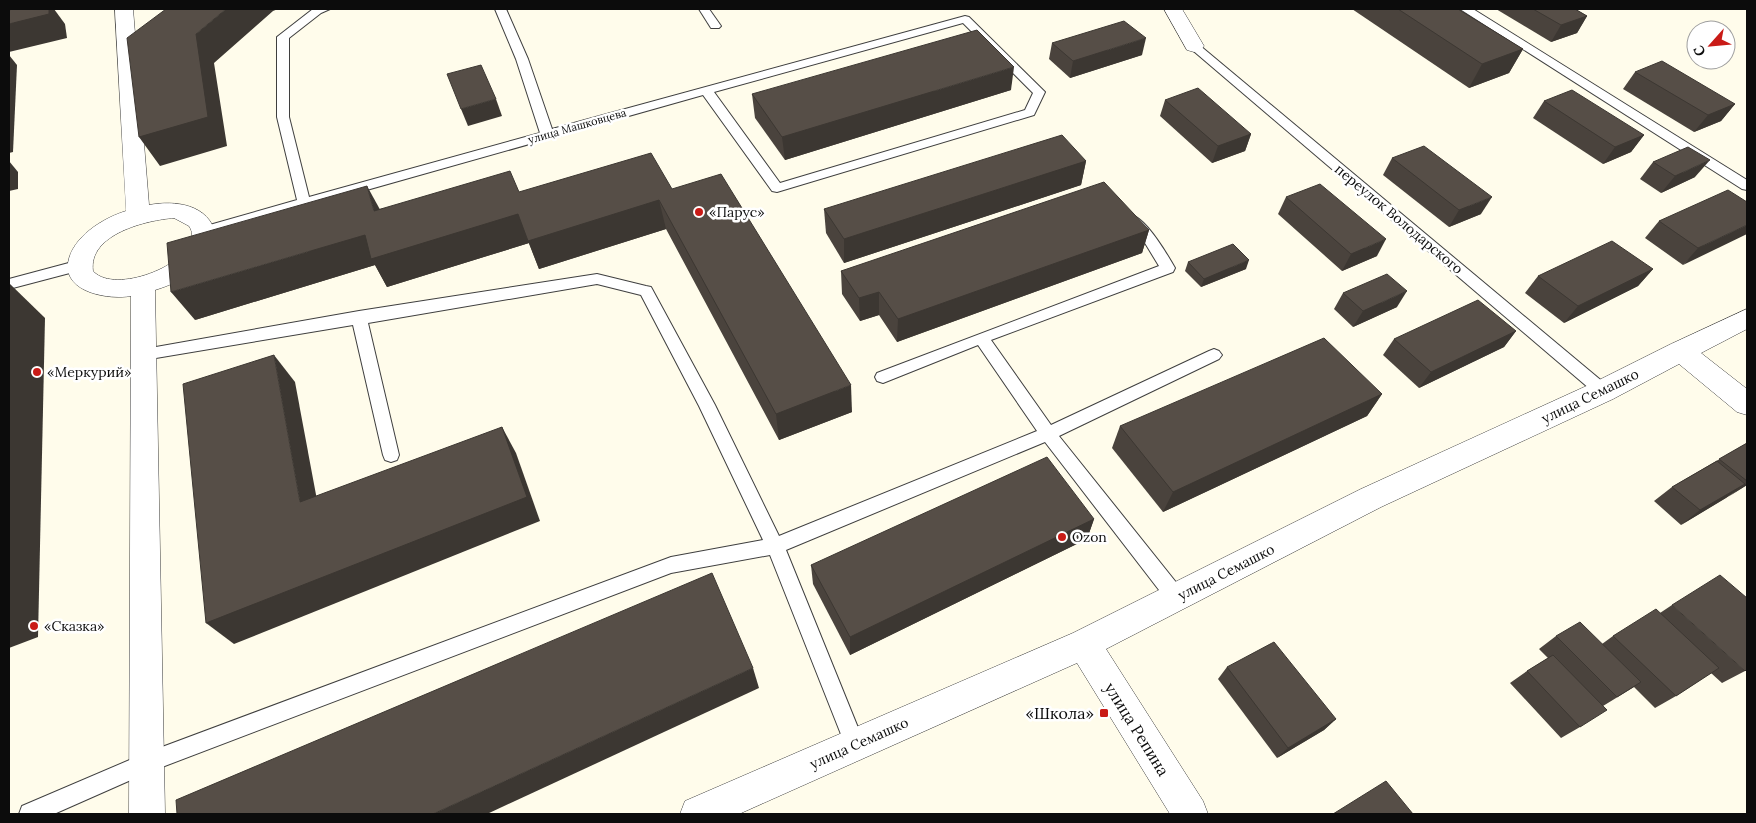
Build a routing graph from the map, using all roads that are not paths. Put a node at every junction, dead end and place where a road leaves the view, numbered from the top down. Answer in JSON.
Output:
{"nodes":[{"id":1,"x":124,"y":9,"type":"edge"},
{"id":2,"x":324,"y":9,"type":"edge"},
{"id":3,"x":500,"y":9,"type":"edge"},
{"id":4,"x":704,"y":9,"type":"edge"},
{"id":5,"x":1173,"y":9,"type":"edge"},
{"id":6,"x":1466,"y":9,"type":"edge"},
{"id":7,"x":715,"y":26,"type":"dead end"},
{"id":8,"x":1194,"y":46,"type":"joint"},
{"id":9,"x":706,"y":90,"type":"junction"},
{"id":10,"x":547,"y":135,"type":"junction"},
{"id":11,"x":1747,"y":186,"type":"edge"},
{"id":12,"x":304,"y":203,"type":"junction"},
{"id":13,"x":1118,"y":204,"type":"edge"},
{"id":14,"x":138,"y":215,"type":"junction"},
{"id":15,"x":204,"y":231,"type":"junction"},
{"id":16,"x":80,"y":265,"type":"junction"},
{"id":17,"x":9,"y":284,"type":"edge"},
{"id":18,"x":143,"y":285,"type":"junction"},
{"id":19,"x":359,"y":317,"type":"junction"},
{"id":20,"x":1747,"y":318,"type":"edge"},
{"id":21,"x":981,"y":338,"type":"junction"},
{"id":22,"x":1680,"y":351,"type":"junction"},
{"id":23,"x":144,"y":354,"type":"junction"},
{"id":24,"x":1214,"y":355,"type":"dead end"},
{"id":25,"x":883,"y":377,"type":"dead end"},
{"id":26,"x":1604,"y":391,"type":"junction"},
{"id":27,"x":1747,"y":404,"type":"edge"},
{"id":28,"x":1048,"y":434,"type":"junction"},
{"id":29,"x":391,"y":455,"type":"dead end"},
{"id":30,"x":775,"y":546,"type":"junction"},
{"id":31,"x":1176,"y":597,"type":"junction"},
{"id":32,"x":1084,"y":644,"type":"junction"},
{"id":33,"x":855,"y":745,"type":"junction"},
{"id":34,"x":146,"y":763,"type":"junction"},
{"id":35,"x":30,"y":814,"type":"edge"},
{"id":36,"x":147,"y":814,"type":"edge"},
{"id":37,"x":698,"y":814,"type":"edge"},
{"id":38,"x":1190,"y":814,"type":"edge"}],
"edges":[{"from":1,"to":14,"type":"street"},
{"from":2,"to":12,"type":"lane"},
{"from":3,"to":10,"type":"lane"},
{"from":4,"to":7,"type":"lane"},
{"from":5,"to":8,"type":"street"},
{"from":6,"to":11,"type":"lane"},
{"from":8,"to":26,"type":"lane","name":"переулок Володарского"},
{"from":9,"to":9,"type":"lane","name":"улица Машковцева"},
{"from":9,"to":10,"type":"lane","name":"улица Машковцева"},
{"from":10,"to":12,"type":"lane","name":"улица Машковцева"},
{"from":12,"to":15,"type":"lane","name":"улица Машковцева"},
{"from":13,"to":21,"type":"lane"},
{"from":14,"to":15,"type":"street"},
{"from":14,"to":16,"type":"street"},
{"from":15,"to":18,"type":"street"},
{"from":16,"to":17,"type":"lane"},
{"from":16,"to":18,"type":"street"},
{"from":18,"to":23,"type":"street"},
{"from":19,"to":23,"type":"lane"},
{"from":19,"to":29,"type":"lane"},
{"from":19,"to":30,"type":"lane"},
{"from":20,"to":22,"type":"street","name":"улица Семашко"},
{"from":21,"to":25,"type":"lane"},
{"from":21,"to":28,"type":"lane"},
{"from":22,"to":26,"type":"street","name":"улица Семашко"},
{"from":22,"to":27,"type":"street"},
{"from":23,"to":34,"type":"street"},
{"from":24,"to":28,"type":"lane"},
{"from":26,"to":31,"type":"street","name":"улица Семашко"},
{"from":28,"to":30,"type":"lane"},
{"from":28,"to":31,"type":"lane"},
{"from":30,"to":33,"type":"lane"},
{"from":30,"to":34,"type":"lane"},
{"from":31,"to":32,"type":"street","name":"улица Семашко"},
{"from":32,"to":33,"type":"street","name":"улица Семашко"},
{"from":32,"to":38,"type":"street","name":"улица Репина"},
{"from":33,"to":37,"type":"street","name":"улица Семашко"},
{"from":34,"to":35,"type":"lane"},
{"from":34,"to":36,"type":"street"}]}
